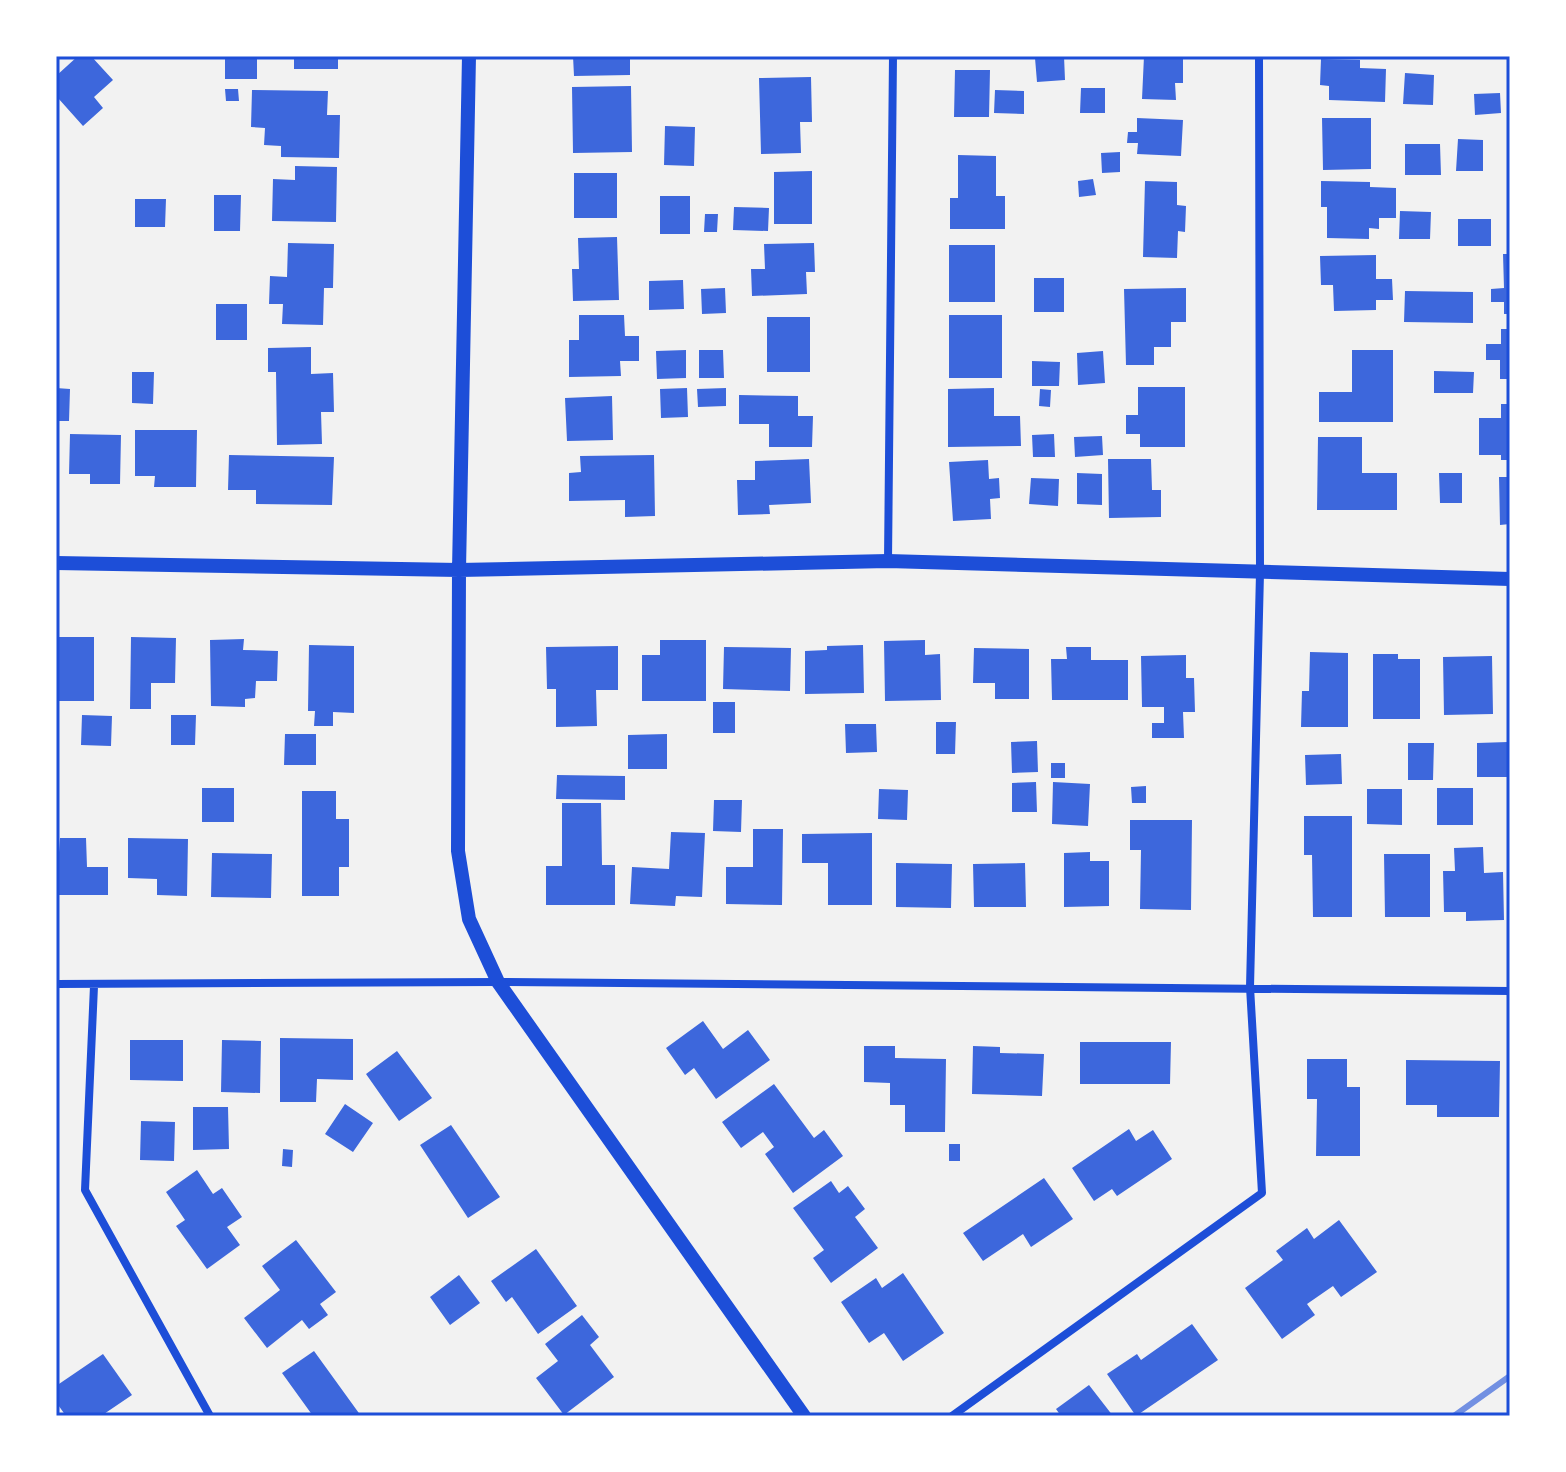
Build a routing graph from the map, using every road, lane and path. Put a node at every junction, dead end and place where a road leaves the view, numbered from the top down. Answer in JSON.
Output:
{"nodes":[{"id":1,"x":469,"y":56,"type":"edge"},
{"id":2,"x":893,"y":56,"type":"edge"},
{"id":3,"x":1259,"y":56,"type":"edge"},
{"id":4,"x":888,"y":561,"type":"junction"},
{"id":5,"x":56,"y":563,"type":"edge"},
{"id":6,"x":459,"y":570,"type":"junction"},
{"id":7,"x":1260,"y":573,"type":"junction"},
{"id":8,"x":1510,"y":579,"type":"edge"},
{"id":9,"x":498,"y":982,"type":"junction"},
{"id":10,"x":56,"y":984,"type":"edge"},
{"id":11,"x":94,"y":986,"type":"junction"},
{"id":12,"x":1250,"y":987,"type":"junction"},
{"id":13,"x":1510,"y":991,"type":"edge"},
{"id":14,"x":210,"y":1416,"type":"edge"},
{"id":15,"x":804,"y":1416,"type":"edge"},
{"id":16,"x":952,"y":1416,"type":"edge"}],
"edges":[{"from":1,"to":6,"type":"street"},
{"from":2,"to":4,"type":"street"},
{"from":3,"to":7,"type":"street"},
{"from":4,"to":6,"type":"street"},
{"from":4,"to":7,"type":"street"},
{"from":5,"to":6,"type":"street"},
{"from":6,"to":9,"type":"street"},
{"from":7,"to":8,"type":"street"},
{"from":7,"to":12,"type":"street"},
{"from":9,"to":11,"type":"street"},
{"from":9,"to":12,"type":"street"},
{"from":9,"to":15,"type":"street"},
{"from":10,"to":11,"type":"street"},
{"from":11,"to":14,"type":"street"},
{"from":12,"to":13,"type":"street"},
{"from":12,"to":16,"type":"street"}]}
